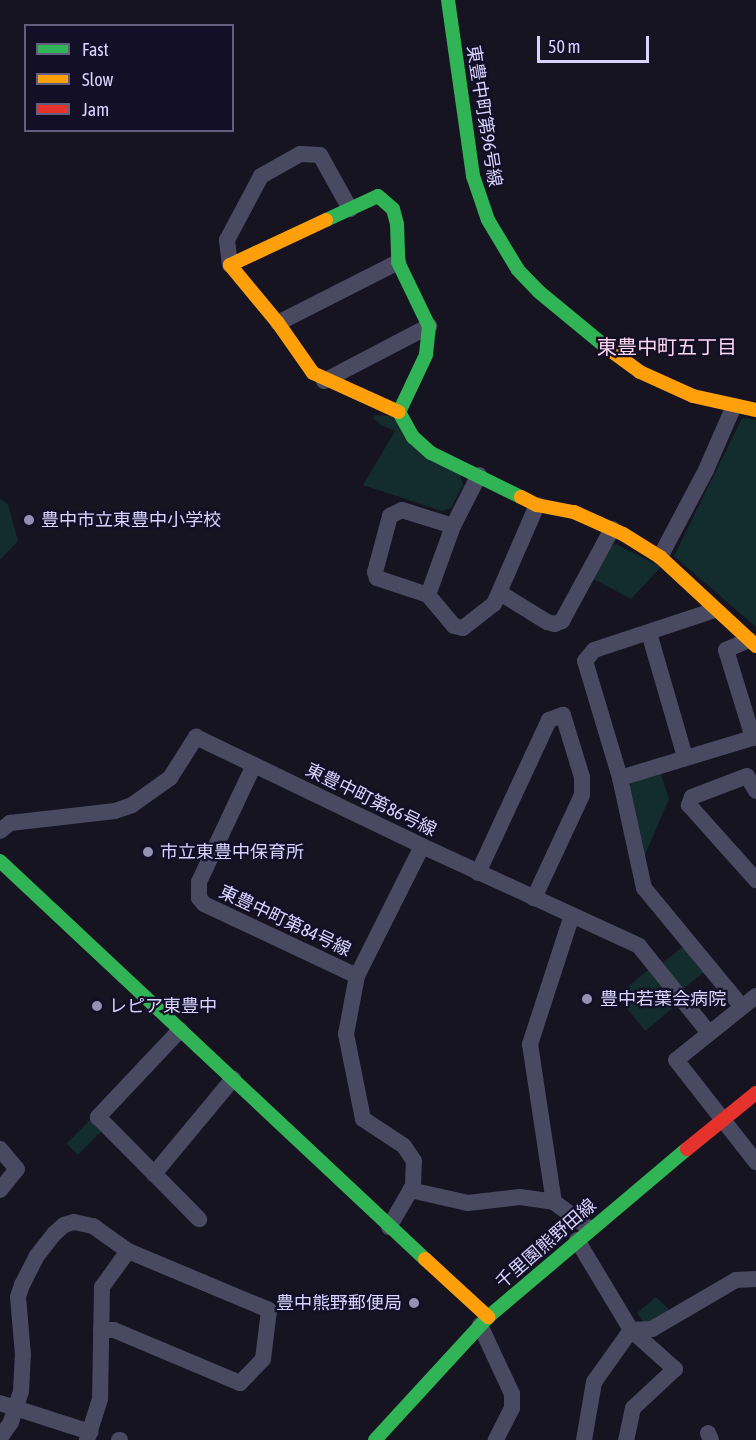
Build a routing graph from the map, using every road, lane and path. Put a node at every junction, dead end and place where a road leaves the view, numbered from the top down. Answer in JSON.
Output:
{"nodes":[{"id":1,"x":448,"y":0,"type":"edge"},
{"id":2,"x":350,"y":209,"type":"junction"},
{"id":3,"x":398,"y":262,"type":"junction"},
{"id":4,"x":230,"y":264,"type":"junction"},
{"id":5,"x":278,"y":323,"type":"junction"},
{"id":6,"x":429,"y":326,"type":"junction"},
{"id":7,"x":324,"y":381,"type":"junction"},
{"id":8,"x":734,"y":406,"type":"junction"},
{"id":9,"x":756,"y":410,"type":"edge"},
{"id":10,"x":399,"y":412,"type":"junction"},
{"id":11,"x":479,"y":475,"type":"junction"},
{"id":12,"x":537,"y":505,"type":"junction"},
{"id":13,"x":453,"y":526,"type":"junction"},
{"id":14,"x":612,"y":529,"type":"junction"},
{"id":15,"x":660,"y":556,"type":"junction"},
{"id":16,"x":500,"y":593,"type":"junction"},
{"id":17,"x":428,"y":595,"type":"junction"},
{"id":18,"x":715,"y":610,"type":"junction"},
{"id":19,"x":649,"y":633,"type":"junction"},
{"id":20,"x":753,"y":643,"type":"edge"},
{"id":21,"x":754,"y":737,"type":"edge"},
{"id":22,"x":685,"y":757,"type":"junction"},
{"id":23,"x":254,"y":765,"type":"junction"},
{"id":24,"x":620,"y":778,"type":"junction"},
{"id":25,"x":756,"y":791,"type":"edge"},
{"id":26,"x":0,"y":831,"type":"edge"},
{"id":27,"x":422,"y":846,"type":"junction"},
{"id":28,"x":0,"y":861,"type":"edge"},
{"id":29,"x":478,"y":873,"type":"junction"},
{"id":30,"x":756,"y":880,"type":"edge"},
{"id":31,"x":534,"y":898,"type":"junction"},
{"id":32,"x":572,"y":915,"type":"junction"},
{"id":33,"x":357,"y":976,"type":"junction"},
{"id":34,"x":756,"y":996,"type":"edge"},
{"id":35,"x":742,"y":1007,"type":"junction"},
{"id":36,"x":180,"y":1030,"type":"junction"},
{"id":37,"x":709,"y":1033,"type":"junction"},
{"id":38,"x":232,"y":1079,"type":"junction"},
{"id":39,"x":756,"y":1093,"type":"edge"},
{"id":40,"x":723,"y":1119,"type":"junction"},
{"id":41,"x":0,"y":1149,"type":"edge"},
{"id":42,"x":756,"y":1162,"type":"edge"},
{"id":43,"x":154,"y":1173,"type":"junction"},
{"id":44,"x":0,"y":1190,"type":"edge"},
{"id":45,"x":410,"y":1190,"type":"junction"},
{"id":46,"x":554,"y":1202,"type":"junction"},
{"id":47,"x":199,"y":1219,"type":"dead end"},
{"id":48,"x":389,"y":1227,"type":"junction"},
{"id":49,"x":590,"y":1229,"type":"junction"},
{"id":50,"x":577,"y":1240,"type":"junction"},
{"id":51,"x":128,"y":1251,"type":"junction"},
{"id":52,"x":756,"y":1279,"type":"edge"},
{"id":53,"x":484,"y":1321,"type":"junction"},
{"id":54,"x":101,"y":1330,"type":"junction"},
{"id":55,"x":631,"y":1330,"type":"junction"},
{"id":56,"x":8,"y":1405,"type":"edge"},
{"id":57,"x":89,"y":1436,"type":"edge"},
{"id":58,"x":0,"y":1438,"type":"edge"},
{"id":59,"x":375,"y":1440,"type":"edge"},
{"id":60,"x":496,"y":1440,"type":"edge"},
{"id":61,"x":584,"y":1440,"type":"edge"},
{"id":62,"x":626,"y":1440,"type":"edge"}],
"edges":[{"from":1,"to":8,"type":"street","name":"東豊中町第96号線"},
{"from":2,"to":3,"type":"street"},
{"from":2,"to":4,"type":"street"},
{"from":2,"to":4,"type":"street"},
{"from":3,"to":5,"type":"street"},
{"from":3,"to":6,"type":"street"},
{"from":4,"to":5,"type":"street"},
{"from":5,"to":7,"type":"street"},
{"from":6,"to":7,"type":"street"},
{"from":6,"to":10,"type":"street"},
{"from":7,"to":10,"type":"street"},
{"from":8,"to":9,"type":"street","name":"東豊中町第96号線"},
{"from":8,"to":15,"type":"street"},
{"from":10,"to":11,"type":"street"},
{"from":11,"to":12,"type":"street"},
{"from":11,"to":13,"type":"street"},
{"from":12,"to":14,"type":"street"},
{"from":12,"to":16,"type":"street"},
{"from":13,"to":17,"type":"street"},
{"from":13,"to":17,"type":"street"},
{"from":14,"to":15,"type":"street"},
{"from":14,"to":16,"type":"street"},
{"from":15,"to":18,"type":"street"},
{"from":16,"to":17,"type":"street"},
{"from":18,"to":19,"type":"street"},
{"from":18,"to":20,"type":"street"},
{"from":19,"to":22,"type":"street"},
{"from":19,"to":24,"type":"street"},
{"from":20,"to":21,"type":"street"},
{"from":21,"to":22,"type":"street"},
{"from":22,"to":24,"type":"street"},
{"from":23,"to":26,"type":"street","name":"東豊中町第86号線"},
{"from":23,"to":27,"type":"street","name":"東豊中町第86号線"},
{"from":23,"to":33,"type":"street","name":"東豊中町第84号線"},
{"from":24,"to":35,"type":"street"},
{"from":25,"to":30,"type":"street"},
{"from":27,"to":29,"type":"street","name":"東豊中町第86号線"},
{"from":27,"to":33,"type":"street"},
{"from":28,"to":36,"type":"street"},
{"from":29,"to":31,"type":"street","name":"東豊中町第86号線"},
{"from":29,"to":31,"type":"street"},
{"from":31,"to":32,"type":"street","name":"東豊中町第86号線"},
{"from":32,"to":37,"type":"street","name":"東豊中町第86号線"},
{"from":32,"to":46,"type":"street"},
{"from":33,"to":45,"type":"street"},
{"from":34,"to":35,"type":"street"},
{"from":35,"to":37,"type":"street"},
{"from":36,"to":38,"type":"street"},
{"from":36,"to":43,"type":"street"},
{"from":37,"to":40,"type":"street"},
{"from":38,"to":43,"type":"street"},
{"from":38,"to":48,"type":"street"},
{"from":39,"to":40,"type":"street","name":"千里園熊野田線"},
{"from":40,"to":42,"type":"street"},
{"from":40,"to":49,"type":"street","name":"千里園熊野田線"},
{"from":41,"to":44,"type":"street"},
{"from":43,"to":47,"type":"street"},
{"from":45,"to":46,"type":"street"},
{"from":45,"to":48,"type":"street"},
{"from":46,"to":49,"type":"street"},
{"from":48,"to":53,"type":"street"},
{"from":49,"to":50,"type":"street","name":"千里園熊野田線"},
{"from":50,"to":53,"type":"street","name":"千里園熊野田線"},
{"from":50,"to":55,"type":"street"},
{"from":51,"to":54,"type":"street"},
{"from":51,"to":54,"type":"street"},
{"from":51,"to":56,"type":"street"},
{"from":52,"to":55,"type":"street"},
{"from":53,"to":59,"type":"street","name":"千里園熊野田線"},
{"from":53,"to":60,"type":"street"},
{"from":54,"to":57,"type":"street"},
{"from":55,"to":61,"type":"street"},
{"from":55,"to":62,"type":"street"},
{"from":56,"to":57,"type":"street"},
{"from":56,"to":58,"type":"street"}]}
